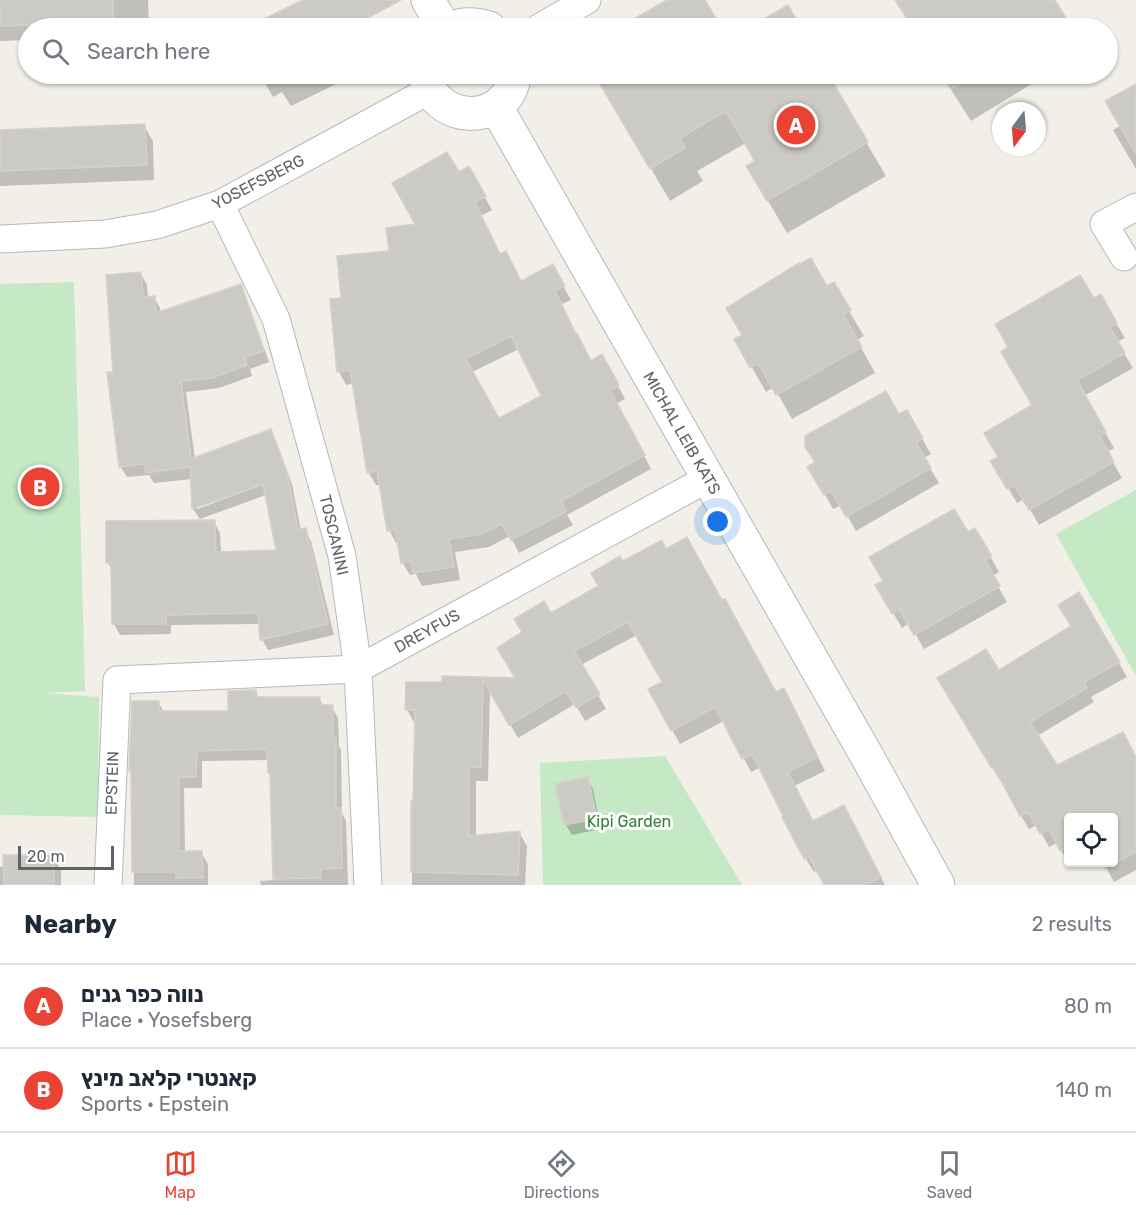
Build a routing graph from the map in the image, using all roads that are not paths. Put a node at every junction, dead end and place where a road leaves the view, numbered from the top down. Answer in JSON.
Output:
{"nodes":[{"id":1,"x":428,"y":0,"type":"edge"},
{"id":2,"x":587,"y":0,"type":"edge"},
{"id":3,"x":438,"y":18,"type":"edge"},
{"id":4,"x":556,"y":18,"type":"edge"},
{"id":5,"x":425,"y":84,"type":"edge"},
{"id":6,"x":429,"y":84,"type":"edge"},
{"id":7,"x":513,"y":84,"type":"edge"},
{"id":8,"x":496,"y":107,"type":"junction"},
{"id":9,"x":220,"y":204,"type":"junction"},
{"id":10,"x":1136,"y":207,"type":"edge"},
{"id":11,"x":0,"y":239,"type":"edge"},
{"id":12,"x":1124,"y":257,"type":"dead end"},
{"id":13,"x":707,"y":478,"type":"junction"},
{"id":14,"x":358,"y":669,"type":"junction"},
{"id":15,"x":117,"y":680,"type":"joint"},
{"id":16,"x":108,"y":885,"type":"edge"},
{"id":17,"x":368,"y":885,"type":"edge"},
{"id":18,"x":938,"y":885,"type":"edge"}],
"edges":[{"from":1,"to":3,"type":"street"},
{"from":2,"to":4,"type":"street"},
{"from":5,"to":9,"type":"street","name":"YOSEFSBERG"},
{"from":6,"to":8,"type":"street"},
{"from":7,"to":8,"type":"street"},
{"from":8,"to":13,"type":"street","name":"MICHAL LEIB KATS"},
{"from":9,"to":11,"type":"street","name":"YOSEFSBERG"},
{"from":9,"to":14,"type":"street","name":"TOSCANINI"},
{"from":10,"to":12,"type":"street"},
{"from":13,"to":14,"type":"street","name":"DREYFUS"},
{"from":13,"to":18,"type":"street","name":"MICHAL LEIB KATS"},
{"from":14,"to":15,"type":"street","name":"DREYFUS"},
{"from":14,"to":17,"type":"street","name":"TOSCANINI"},
{"from":15,"to":16,"type":"street","name":"EPSTEIN"}]}
